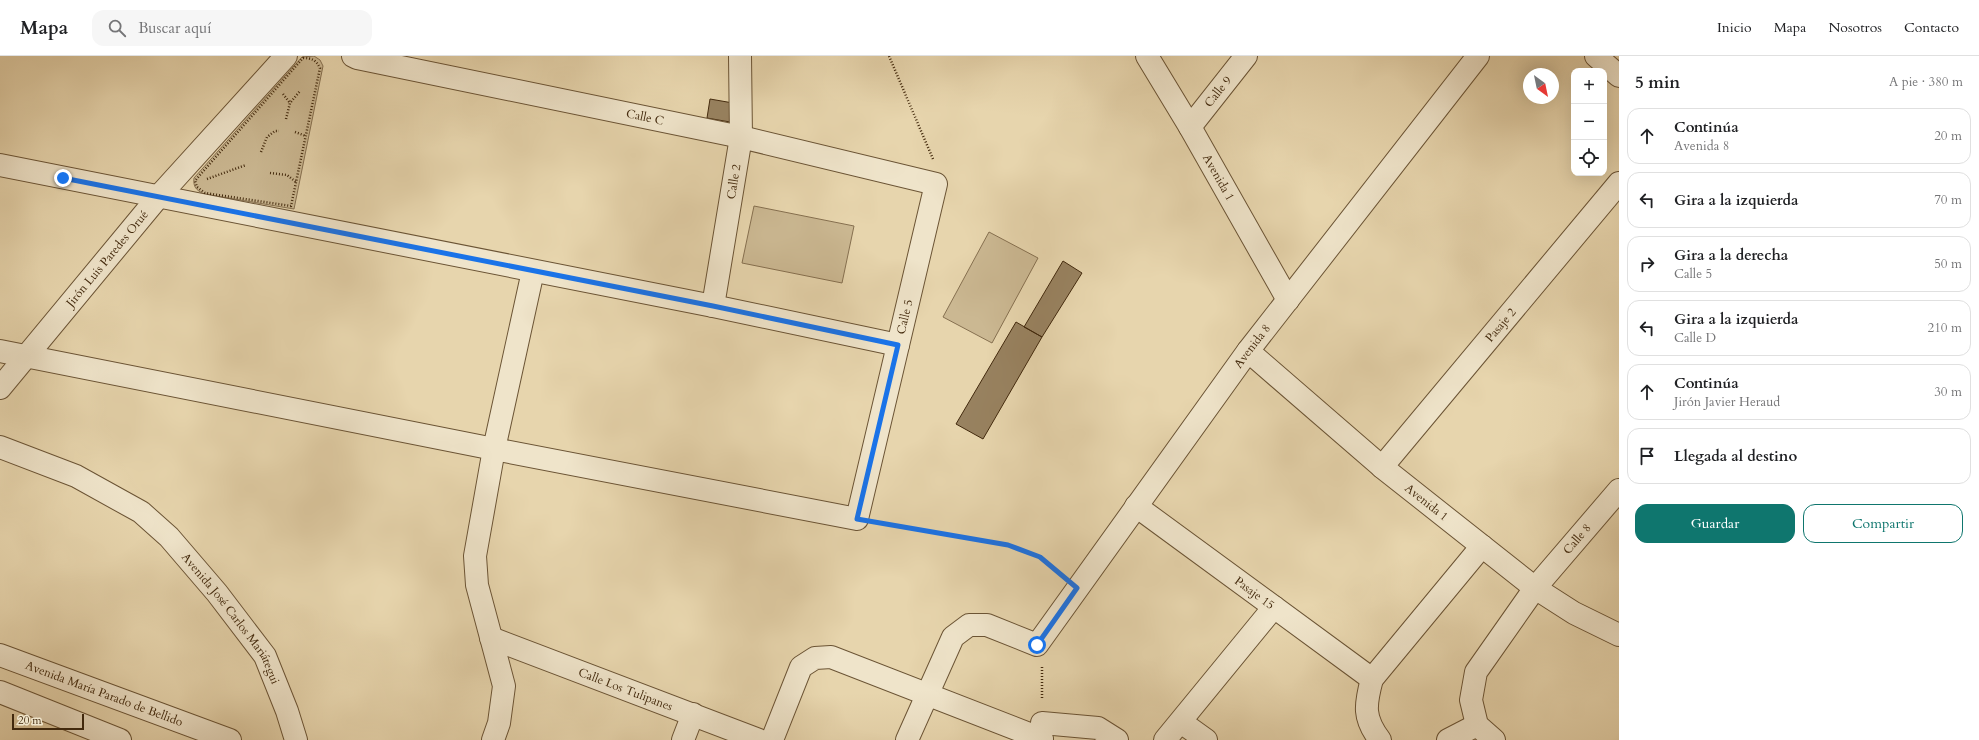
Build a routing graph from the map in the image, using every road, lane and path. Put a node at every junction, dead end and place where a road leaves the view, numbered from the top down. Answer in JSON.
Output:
{"nodes":[{"id":1,"x":286,"y":56,"type":"edge"},
{"id":2,"x":352,"y":56,"type":"edge"},
{"id":3,"x":740,"y":56,"type":"edge"},
{"id":4,"x":889,"y":56,"type":"edge"},
{"id":5,"x":1147,"y":56,"type":"edge"},
{"id":6,"x":1246,"y":56,"type":"edge"},
{"id":7,"x":1478,"y":56,"type":"edge"},
{"id":8,"x":1596,"y":56,"type":"edge"},
{"id":9,"x":1619,"y":76,"type":"edge"},
{"id":10,"x":300,"y":91,"type":"dead end"},
{"id":11,"x":286,"y":120,"type":"dead end"},
{"id":12,"x":1190,"y":127,"type":"junction"},
{"id":13,"x":279,"y":132,"type":"dead end"},
{"id":14,"x":295,"y":132,"type":"dead end"},
{"id":15,"x":306,"y":136,"type":"junction"},
{"id":16,"x":741,"y":137,"type":"junction"},
{"id":17,"x":261,"y":152,"type":"dead end"},
{"id":18,"x":0,"y":165,"type":"edge"},
{"id":19,"x":270,"y":173,"type":"dead end"},
{"id":20,"x":199,"y":176,"type":"dead end"},
{"id":21,"x":296,"y":182,"type":"junction"},
{"id":22,"x":1619,"y":183,"type":"edge"},
{"id":23,"x":936,"y":184,"type":"junction"},
{"id":24,"x":159,"y":196,"type":"junction"},
{"id":25,"x":293,"y":197,"type":"dead end"},
{"id":26,"x":532,"y":270,"type":"junction"},
{"id":27,"x":1288,"y":300,"type":"junction"},
{"id":28,"x":713,"y":306,"type":"junction"},
{"id":29,"x":898,"y":345,"type":"junction"},
{"id":30,"x":0,"y":351,"type":"edge"},
{"id":31,"x":1248,"y":351,"type":"junction"},
{"id":32,"x":26,"y":356,"type":"junction"},
{"id":33,"x":0,"y":388,"type":"edge"},
{"id":34,"x":0,"y":447,"type":"edge"},
{"id":35,"x":494,"y":449,"type":"junction"},
{"id":36,"x":1382,"y":467,"type":"junction"},
{"id":37,"x":1619,"y":490,"type":"edge"},
{"id":38,"x":1136,"y":506,"type":"junction"},
{"id":39,"x":857,"y":519,"type":"junction"},
{"id":40,"x":1482,"y":546,"type":"junction"},
{"id":41,"x":1077,"y":588,"type":"junction"},
{"id":42,"x":1535,"y":588,"type":"junction"},
{"id":43,"x":1274,"y":607,"type":"junction"},
{"id":44,"x":1619,"y":635,"type":"edge"},
{"id":45,"x":491,"y":638,"type":"junction"},
{"id":46,"x":1037,"y":645,"type":"junction"},
{"id":47,"x":0,"y":656,"type":"edge"},
{"id":48,"x":1372,"y":679,"type":"junction"},
{"id":49,"x":0,"y":692,"type":"edge"},
{"id":50,"x":927,"y":694,"type":"junction"},
{"id":51,"x":693,"y":714,"type":"junction"},
{"id":52,"x":1181,"y":722,"type":"junction"},
{"id":53,"x":1477,"y":725,"type":"junction"},
{"id":54,"x":1042,"y":731,"type":"junction"},
{"id":55,"x":115,"y":739,"type":"edge"},
{"id":56,"x":230,"y":740,"type":"edge"},
{"id":57,"x":296,"y":740,"type":"edge"},
{"id":58,"x":493,"y":740,"type":"edge"},
{"id":59,"x":683,"y":740,"type":"edge"},
{"id":60,"x":759,"y":740,"type":"edge"},
{"id":61,"x":772,"y":740,"type":"edge"},
{"id":62,"x":907,"y":740,"type":"edge"},
{"id":63,"x":1116,"y":740,"type":"edge"},
{"id":64,"x":1165,"y":740,"type":"edge"},
{"id":65,"x":1206,"y":740,"type":"edge"},
{"id":66,"x":1380,"y":740,"type":"edge"},
{"id":67,"x":1448,"y":740,"type":"edge"},
{"id":68,"x":1494,"y":740,"type":"edge"}],
"edges":[{"from":1,"to":24,"type":"street","name":"Jirón Luis Paredes Orué"},
{"from":2,"to":16,"type":"street","name":"Calle C"},
{"from":3,"to":16,"type":"street","name":"Calle 2"},
{"from":4,"to":23,"type":"path"},
{"from":5,"to":12,"type":"street","name":"Avenida 1"},
{"from":6,"to":12,"type":"street","name":"Calle 9"},
{"from":7,"to":27,"type":"street","name":"Avenida 8"},
{"from":8,"to":9,"type":"street"},
{"from":10,"to":11,"type":"path"},
{"from":12,"to":27,"type":"street","name":"Avenida 1"},
{"from":13,"to":17,"type":"path"},
{"from":14,"to":15,"type":"path"},
{"from":15,"to":20,"type":"path"},
{"from":15,"to":21,"type":"path"},
{"from":16,"to":23,"type":"street","name":"Calle C"},
{"from":16,"to":28,"type":"street","name":"Calle 2"},
{"from":18,"to":24,"type":"street"},
{"from":19,"to":21,"type":"path"},
{"from":21,"to":25,"type":"path"},
{"from":22,"to":36,"type":"street","name":"Pasaje 2"},
{"from":23,"to":29,"type":"street","name":"Calle 5"},
{"from":24,"to":26,"type":"street"},
{"from":24,"to":32,"type":"street","name":"Jirón Luis Paredes Orué"},
{"from":26,"to":28,"type":"street"},
{"from":26,"to":35,"type":"street"},
{"from":27,"to":31,"type":"street","name":"Avenida 8"},
{"from":28,"to":29,"type":"street"},
{"from":29,"to":39,"type":"street","name":"Calle 5"},
{"from":30,"to":32,"type":"street"},
{"from":31,"to":36,"type":"street","name":"Avenida 1"},
{"from":31,"to":38,"type":"street","name":"Avenida 8"},
{"from":32,"to":33,"type":"street","name":"Jirón Luis Paredes Orué"},
{"from":32,"to":35,"type":"street"},
{"from":34,"to":57,"type":"street","name":"Avenida José Carlos Mariátegui"},
{"from":35,"to":39,"type":"street"},
{"from":35,"to":45,"type":"street"},
{"from":36,"to":40,"type":"street","name":"Avenida 1"},
{"from":37,"to":42,"type":"street","name":"Calle 8"},
{"from":38,"to":41,"type":"street","name":"Avenida 8"},
{"from":38,"to":43,"type":"street","name":"Pasaje 15"},
{"from":39,"to":41,"type":"path"},
{"from":40,"to":42,"type":"street","name":"Avenida 1"},
{"from":40,"to":48,"type":"street"},
{"from":41,"to":46,"type":"street","name":"Avenida 8"},
{"from":42,"to":44,"type":"street","name":"Avenida 1"},
{"from":42,"to":53,"type":"street","name":"Calle 8"},
{"from":43,"to":48,"type":"street","name":"Pasaje 15"},
{"from":43,"to":52,"type":"street"},
{"from":45,"to":51,"type":"street","name":"Calle Los Tulipanes"},
{"from":45,"to":58,"type":"street"},
{"from":46,"to":50,"type":"street"},
{"from":46,"to":54,"type":"path"},
{"from":47,"to":56,"type":"street","name":"Avenida María Parado de Bellido"},
{"from":48,"to":66,"type":"street"},
{"from":49,"to":55,"type":"street"},
{"from":50,"to":54,"type":"street"},
{"from":50,"to":61,"type":"street"},
{"from":50,"to":62,"type":"street"},
{"from":51,"to":59,"type":"street"},
{"from":51,"to":60,"type":"street","name":"Calle Los Tulipanes"},
{"from":52,"to":64,"type":"street"},
{"from":52,"to":65,"type":"street"},
{"from":53,"to":67,"type":"street"},
{"from":53,"to":68,"type":"street"},
{"from":54,"to":63,"type":"street"}]}
